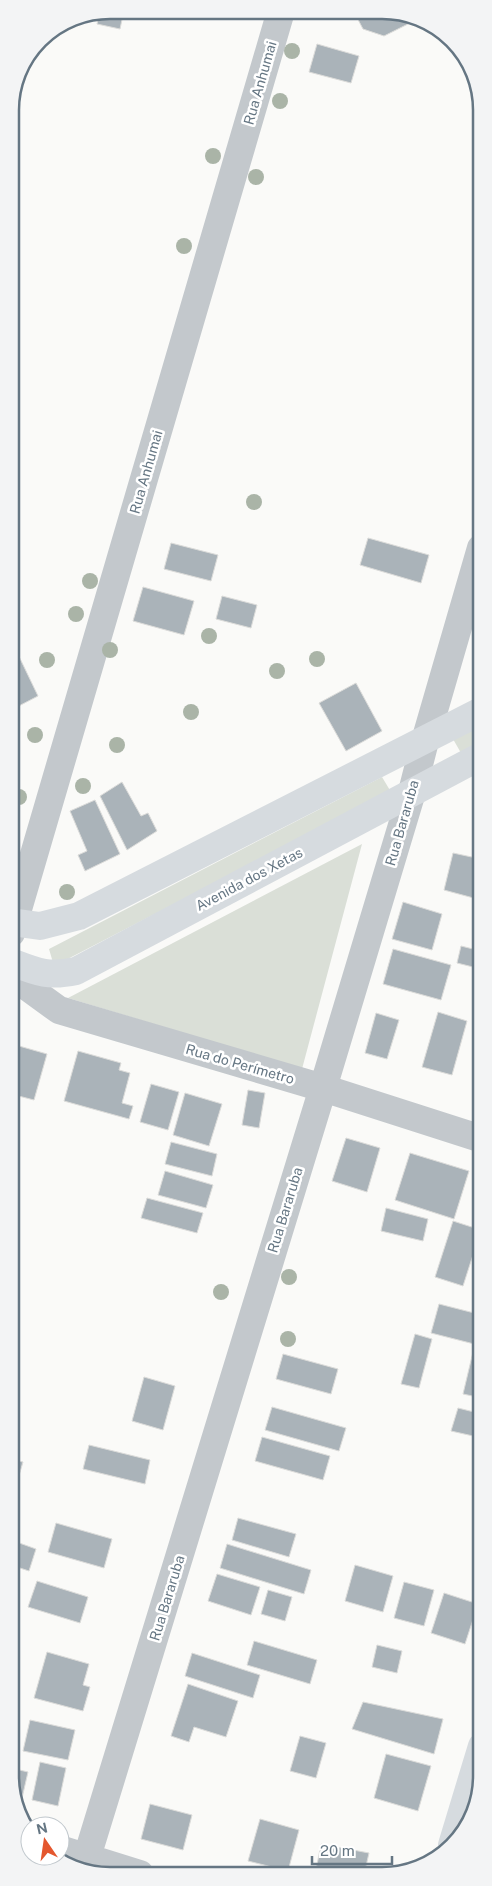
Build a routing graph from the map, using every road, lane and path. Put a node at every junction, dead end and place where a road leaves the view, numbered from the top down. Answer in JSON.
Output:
{"nodes":[{"id":1,"x":279,"y":19,"type":"edge"},
{"id":2,"x":473,"y":576,"type":"edge"},
{"id":3,"x":473,"y":715,"type":"edge"},
{"id":4,"x":425,"y":741,"type":"junction"},
{"id":5,"x":473,"y":760,"type":"edge"},
{"id":6,"x":412,"y":792,"type":"junction"},
{"id":7,"x":19,"y":902,"type":"edge"},
{"id":8,"x":19,"y":926,"type":"edge"},
{"id":9,"x":19,"y":965,"type":"edge"},
{"id":10,"x":19,"y":977,"type":"edge"},
{"id":11,"x":323,"y":1088,"type":"junction"},
{"id":12,"x":473,"y":1136,"type":"edge"},
{"id":13,"x":473,"y":1776,"type":"edge"},
{"id":14,"x":457,"y":1828,"type":"edge"},
{"id":15,"x":70,"y":1855,"type":"edge"},
{"id":16,"x":83,"y":1863,"type":"edge"},
{"id":17,"x":85,"y":1864,"type":"edge"}],
"edges":[{"from":1,"to":7,"type":"street","name":"Rua Anhumai"},
{"from":2,"to":4,"type":"street","name":"Rua Bararuba"},
{"from":3,"to":4,"type":"street"},
{"from":4,"to":6,"type":"street","name":"Rua Bararuba"},
{"from":4,"to":8,"type":"street"},
{"from":5,"to":6,"type":"street","name":"Avenida dos Xetas"},
{"from":6,"to":9,"type":"street","name":"Avenida dos Xetas"},
{"from":6,"to":11,"type":"street","name":"Rua Bararuba"},
{"from":10,"to":11,"type":"street","name":"Rua do Perímetro"},
{"from":11,"to":12,"type":"street","name":"Rua do Perímetro"},
{"from":11,"to":17,"type":"street","name":"Rua Bararuba"},
{"from":13,"to":14,"type":"street"},
{"from":15,"to":16,"type":"street"}]}
